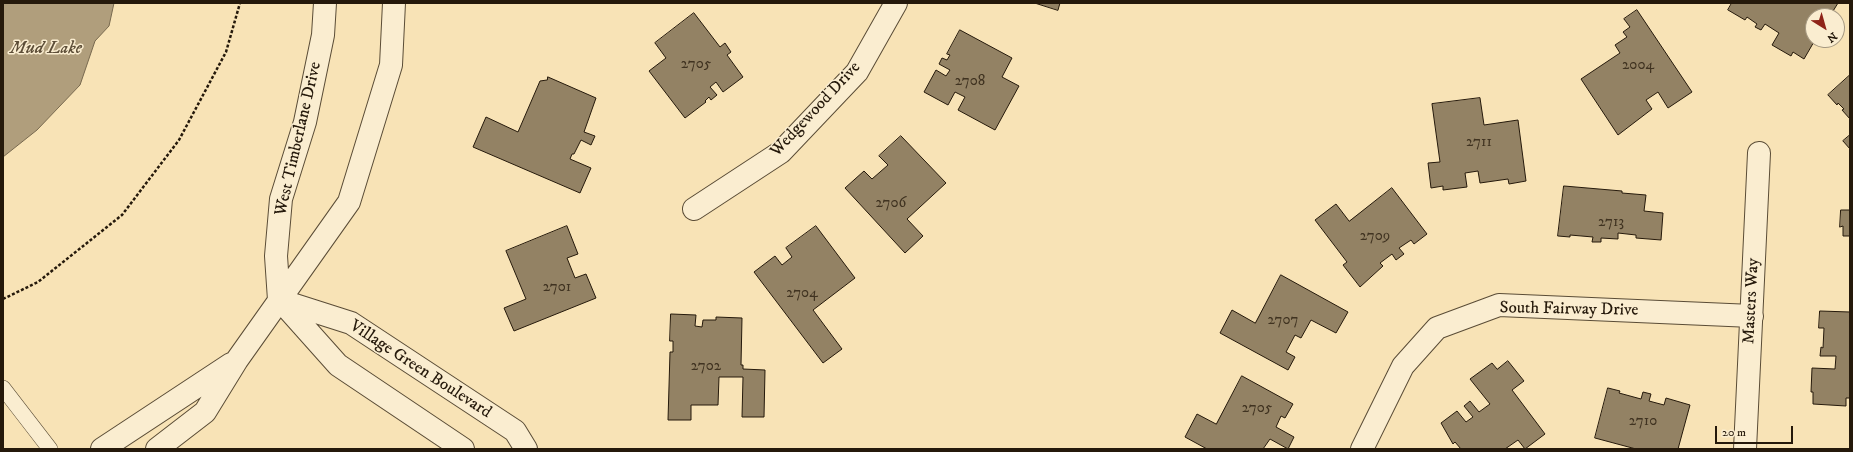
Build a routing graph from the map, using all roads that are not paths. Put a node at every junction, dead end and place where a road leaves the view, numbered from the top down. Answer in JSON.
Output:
{"nodes":[{"id":1,"x":325,"y":3,"type":"edge"},
{"id":2,"x":394,"y":3,"type":"edge"},
{"id":3,"x":896,"y":3,"type":"edge"},
{"id":4,"x":1759,"y":153,"type":"dead end"},
{"id":5,"x":694,"y":209,"type":"dead end"},
{"id":6,"x":279,"y":300,"type":"junction"},
{"id":7,"x":1752,"y":316,"type":"junction"},
{"id":8,"x":237,"y":360,"type":"junction"},
{"id":9,"x":3,"y":388,"type":"edge"},
{"id":10,"x":50,"y":449,"type":"edge"},
{"id":11,"x":102,"y":449,"type":"edge"},
{"id":12,"x":157,"y":449,"type":"edge"},
{"id":13,"x":463,"y":449,"type":"edge"},
{"id":14,"x":526,"y":449,"type":"edge"},
{"id":15,"x":1362,"y":449,"type":"edge"},
{"id":16,"x":1745,"y":449,"type":"edge"}],
"edges":[{"from":1,"to":6,"type":"street","name":"West Timberlane Drive"},
{"from":2,"to":6,"type":"street"},
{"from":3,"to":5,"type":"street","name":"Wedgewood Drive"},
{"from":4,"to":7,"type":"street","name":"Masters Way"},
{"from":6,"to":8,"type":"street"},
{"from":6,"to":13,"type":"street"},
{"from":6,"to":14,"type":"street","name":"Village Green Boulevard"},
{"from":7,"to":15,"type":"street","name":"South Fairway Drive"},
{"from":7,"to":16,"type":"street","name":"Masters Way"},
{"from":8,"to":11,"type":"street"},
{"from":8,"to":12,"type":"street"},
{"from":9,"to":10,"type":"lane"}]}
